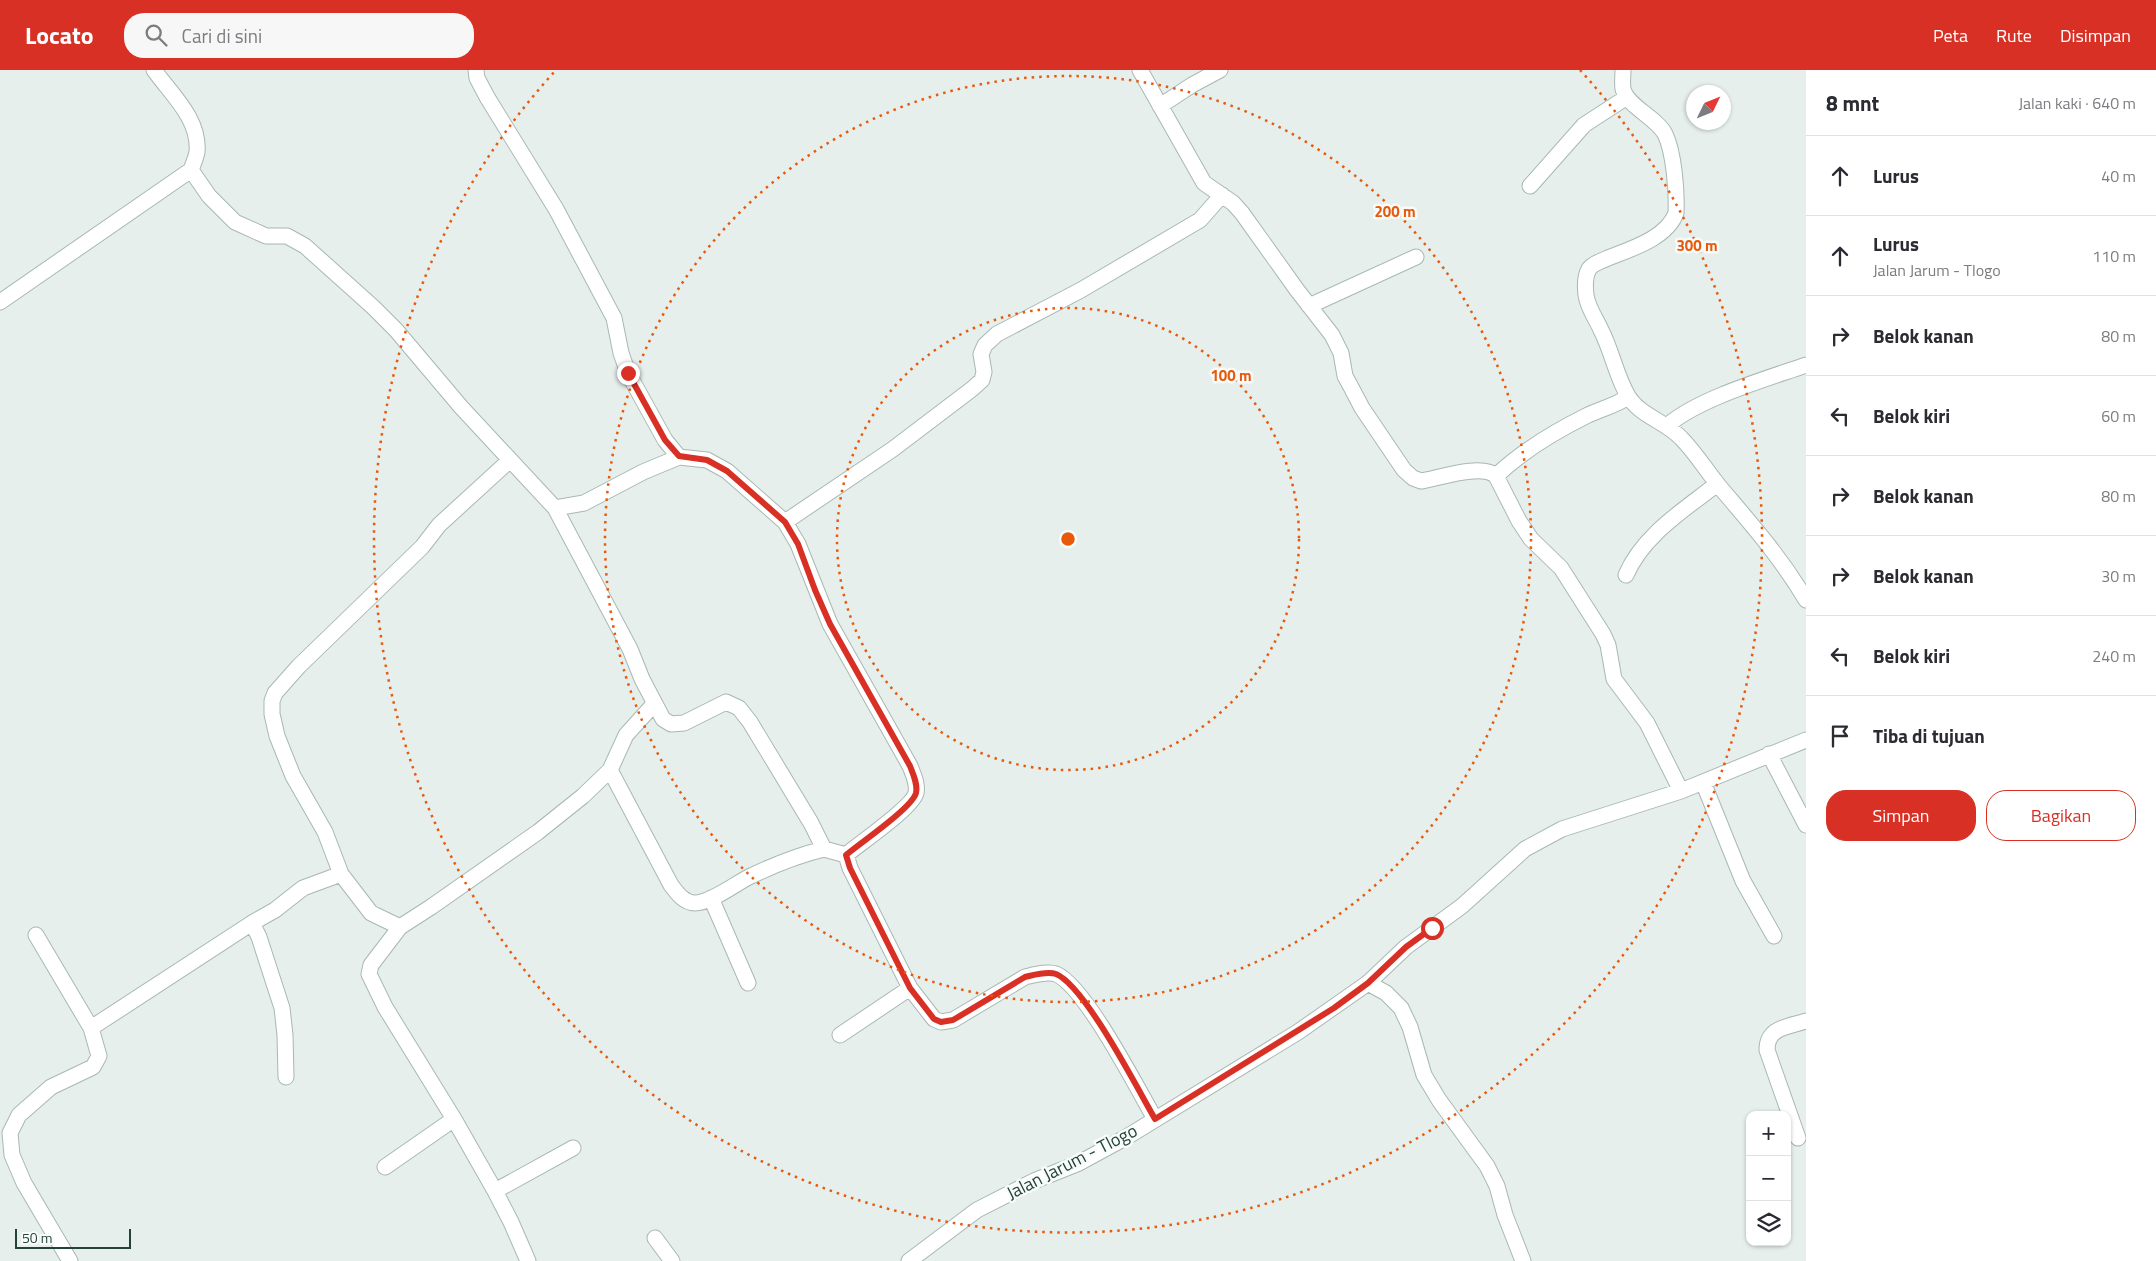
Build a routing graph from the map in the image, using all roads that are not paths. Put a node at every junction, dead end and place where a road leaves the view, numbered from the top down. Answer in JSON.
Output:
{"nodes":[{"id":1,"x":154,"y":70,"type":"edge"},
{"id":2,"x":476,"y":70,"type":"edge"},
{"id":3,"x":1140,"y":70,"type":"edge"},
{"id":4,"x":1220,"y":70,"type":"edge"},
{"id":5,"x":1623,"y":70,"type":"edge"},
{"id":6,"x":1627,"y":97,"type":"junction"},
{"id":7,"x":1160,"y":106,"type":"junction"},
{"id":8,"x":191,"y":170,"type":"junction"},
{"id":9,"x":1530,"y":186,"type":"dead end"},
{"id":10,"x":1222,"y":195,"type":"junction"},
{"id":11,"x":1416,"y":256,"type":"dead end"},
{"id":12,"x":0,"y":302,"type":"edge"},
{"id":13,"x":1309,"y":306,"type":"junction"},
{"id":14,"x":1806,"y":365,"type":"edge"},
{"id":15,"x":1628,"y":397,"type":"junction"},
{"id":16,"x":1668,"y":425,"type":"junction"},
{"id":17,"x":679,"y":456,"type":"junction"},
{"id":18,"x":510,"y":460,"type":"junction"},
{"id":19,"x":1496,"y":476,"type":"junction"},
{"id":20,"x":1717,"y":484,"type":"junction"},
{"id":21,"x":555,"y":508,"type":"junction"},
{"id":22,"x":785,"y":522,"type":"junction"},
{"id":23,"x":1626,"y":575,"type":"dead end"},
{"id":24,"x":1806,"y":600,"type":"edge"},
{"id":25,"x":654,"y":704,"type":"junction"},
{"id":26,"x":1806,"y":740,"type":"edge"},
{"id":27,"x":1769,"y":754,"type":"junction"},
{"id":28,"x":610,"y":770,"type":"junction"},
{"id":29,"x":1703,"y":782,"type":"junction"},
{"id":30,"x":1681,"y":791,"type":"junction"},
{"id":31,"x":1806,"y":825,"type":"edge"},
{"id":32,"x":824,"y":849,"type":"junction"},
{"id":33,"x":846,"y":855,"type":"junction"},
{"id":34,"x":341,"y":874,"type":"junction"},
{"id":35,"x":711,"y":898,"type":"junction"},
{"id":36,"x":252,"y":923,"type":"junction"},
{"id":37,"x":400,"y":927,"type":"junction"},
{"id":38,"x":36,"y":934,"type":"dead end"},
{"id":39,"x":1774,"y":936,"type":"dead end"},
{"id":40,"x":748,"y":983,"type":"dead end"},
{"id":41,"x":1368,"y":983,"type":"junction"},
{"id":42,"x":910,"y":988,"type":"junction"},
{"id":43,"x":1806,"y":1021,"type":"edge"},
{"id":44,"x":91,"y":1028,"type":"junction"},
{"id":45,"x":840,"y":1035,"type":"dead end"},
{"id":46,"x":286,"y":1077,"type":"dead end"},
{"id":47,"x":454,"y":1119,"type":"junction"},
{"id":48,"x":1155,"y":1119,"type":"junction"},
{"id":49,"x":1798,"y":1138,"type":"dead end"},
{"id":50,"x":573,"y":1148,"type":"dead end"},
{"id":51,"x":6,"y":1159,"type":"edge"},
{"id":52,"x":385,"y":1167,"type":"dead end"},
{"id":53,"x":495,"y":1191,"type":"junction"},
{"id":54,"x":655,"y":1238,"type":"dead end"},
{"id":55,"x":70,"y":1261,"type":"edge"},
{"id":56,"x":528,"y":1261,"type":"edge"},
{"id":57,"x":672,"y":1261,"type":"edge"},
{"id":58,"x":908,"y":1261,"type":"edge"},
{"id":59,"x":1524,"y":1261,"type":"edge"}],
"edges":[{"from":1,"to":8,"type":"street"},
{"from":2,"to":17,"type":"street"},
{"from":3,"to":7,"type":"street"},
{"from":4,"to":7,"type":"street"},
{"from":5,"to":6,"type":"street"},
{"from":6,"to":9,"type":"street"},
{"from":6,"to":15,"type":"street"},
{"from":7,"to":10,"type":"street"},
{"from":8,"to":12,"type":"street"},
{"from":8,"to":18,"type":"street"},
{"from":10,"to":13,"type":"street"},
{"from":10,"to":22,"type":"street"},
{"from":11,"to":13,"type":"street"},
{"from":13,"to":19,"type":"street"},
{"from":14,"to":16,"type":"street"},
{"from":15,"to":16,"type":"street"},
{"from":15,"to":19,"type":"street"},
{"from":16,"to":20,"type":"street"},
{"from":17,"to":21,"type":"street"},
{"from":17,"to":22,"type":"street"},
{"from":18,"to":21,"type":"street"},
{"from":18,"to":34,"type":"street"},
{"from":19,"to":30,"type":"street"},
{"from":20,"to":23,"type":"street"},
{"from":20,"to":24,"type":"street"},
{"from":21,"to":25,"type":"street"},
{"from":22,"to":33,"type":"street"},
{"from":25,"to":28,"type":"street"},
{"from":25,"to":32,"type":"street"},
{"from":26,"to":27,"type":"street","name":"Jalan Jarum - Tlogo"},
{"from":27,"to":29,"type":"street","name":"Jalan Jarum - Tlogo"},
{"from":27,"to":31,"type":"street"},
{"from":28,"to":35,"type":"street"},
{"from":28,"to":37,"type":"street"},
{"from":29,"to":30,"type":"street","name":"Jalan Jarum - Tlogo"},
{"from":29,"to":39,"type":"street"},
{"from":30,"to":41,"type":"street","name":"Jalan Jarum - Tlogo"},
{"from":32,"to":33,"type":"street"},
{"from":32,"to":35,"type":"street"},
{"from":33,"to":42,"type":"street"},
{"from":34,"to":36,"type":"street"},
{"from":34,"to":37,"type":"street"},
{"from":35,"to":40,"type":"street"},
{"from":36,"to":44,"type":"street"},
{"from":36,"to":46,"type":"street"},
{"from":37,"to":47,"type":"street"},
{"from":38,"to":44,"type":"street"},
{"from":41,"to":48,"type":"street","name":"Jalan Jarum - Tlogo"},
{"from":41,"to":59,"type":"street"},
{"from":42,"to":45,"type":"street"},
{"from":42,"to":48,"type":"street"},
{"from":43,"to":49,"type":"street"},
{"from":44,"to":51,"type":"street"},
{"from":47,"to":52,"type":"street"},
{"from":47,"to":53,"type":"street"},
{"from":48,"to":58,"type":"street","name":"Jalan Jarum - Tlogo"},
{"from":50,"to":53,"type":"street"},
{"from":51,"to":55,"type":"street"},
{"from":53,"to":56,"type":"street"},
{"from":54,"to":57,"type":"street"}]}
